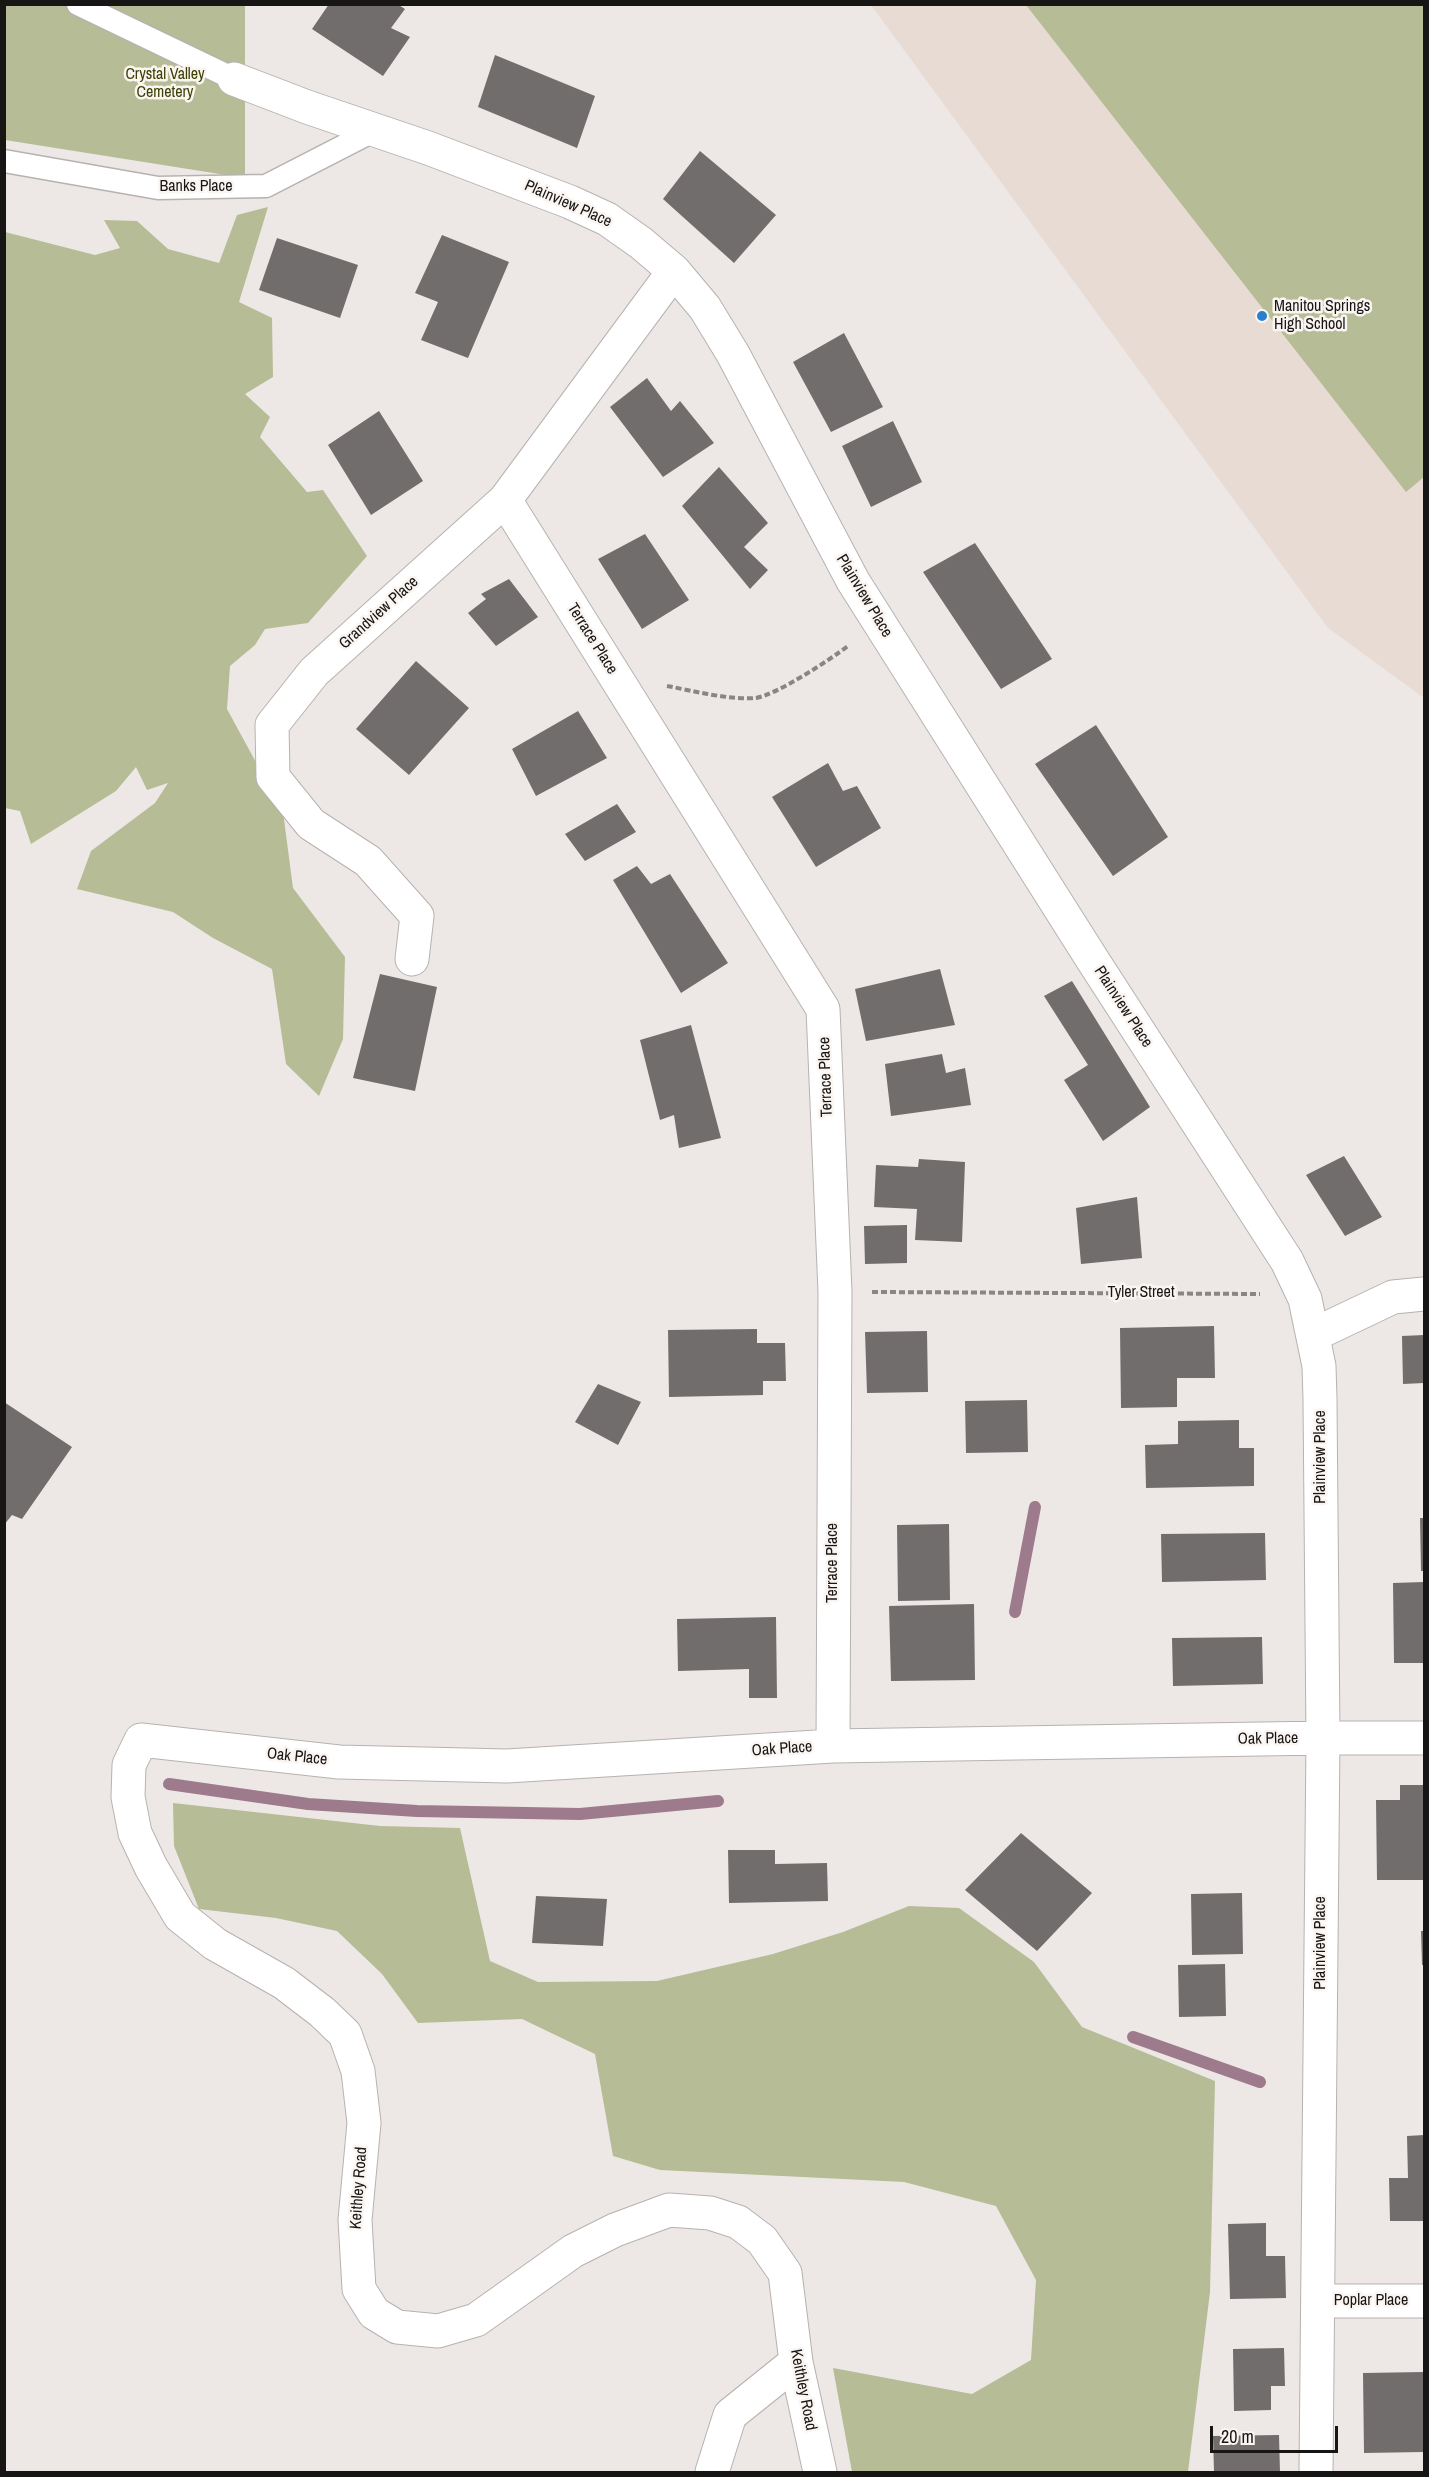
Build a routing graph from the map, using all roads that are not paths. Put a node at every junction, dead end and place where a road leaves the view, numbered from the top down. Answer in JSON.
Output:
{"nodes":[{"id":1,"x":78,"y":4,"type":"edge"},
{"id":2,"x":234,"y":79,"type":"joint"},
{"id":3,"x":377,"y":129,"type":"junction"},
{"id":4,"x":4,"y":160,"type":"edge"},
{"id":5,"x":674,"y":271,"type":"junction"},
{"id":6,"x":505,"y":500,"type":"junction"},
{"id":7,"x":412,"y":959,"type":"dead end"},
{"id":8,"x":1425,"y":1294,"type":"edge"},
{"id":9,"x":1313,"y":1335,"type":"junction"},
{"id":10,"x":1323,"y":1738,"type":"junction"},
{"id":11,"x":1425,"y":1738,"type":"edge"},
{"id":12,"x":141,"y":1740,"type":"joint"},
{"id":13,"x":832,"y":1746,"type":"junction"},
{"id":14,"x":1318,"y":2301,"type":"junction"},
{"id":15,"x":1425,"y":2301,"type":"edge"},
{"id":16,"x":796,"y":2362,"type":"junction"},
{"id":17,"x":712,"y":2472,"type":"edge"},
{"id":18,"x":820,"y":2472,"type":"edge"},
{"id":19,"x":1316,"y":2472,"type":"edge"}],
"edges":[{"from":1,"to":2,"type":"lane","name":"Plainview Place"},
{"from":2,"to":3,"type":"street","name":"Plainview Place"},
{"from":3,"to":4,"type":"lane","name":"Banks Place"},
{"from":3,"to":5,"type":"street","name":"Plainview Place"},
{"from":5,"to":6,"type":"street","name":"Grandview Place"},
{"from":5,"to":9,"type":"street","name":"Plainview Place"},
{"from":6,"to":7,"type":"street","name":"Grandview Place"},
{"from":6,"to":13,"type":"street","name":"Terrace Place"},
{"from":8,"to":9,"type":"street"},
{"from":9,"to":10,"type":"street","name":"Plainview Place"},
{"from":10,"to":11,"type":"street","name":"Oak Place"},
{"from":10,"to":13,"type":"street","name":"Oak Place"},
{"from":10,"to":14,"type":"street","name":"Plainview Place"},
{"from":12,"to":13,"type":"street","name":"Oak Place"},
{"from":12,"to":16,"type":"street","name":"Keithley Road"},
{"from":14,"to":15,"type":"street","name":"Poplar Place"},
{"from":14,"to":19,"type":"street","name":"Plainview Place"},
{"from":16,"to":17,"type":"street"},
{"from":16,"to":18,"type":"street","name":"Keithley Road"}]}
